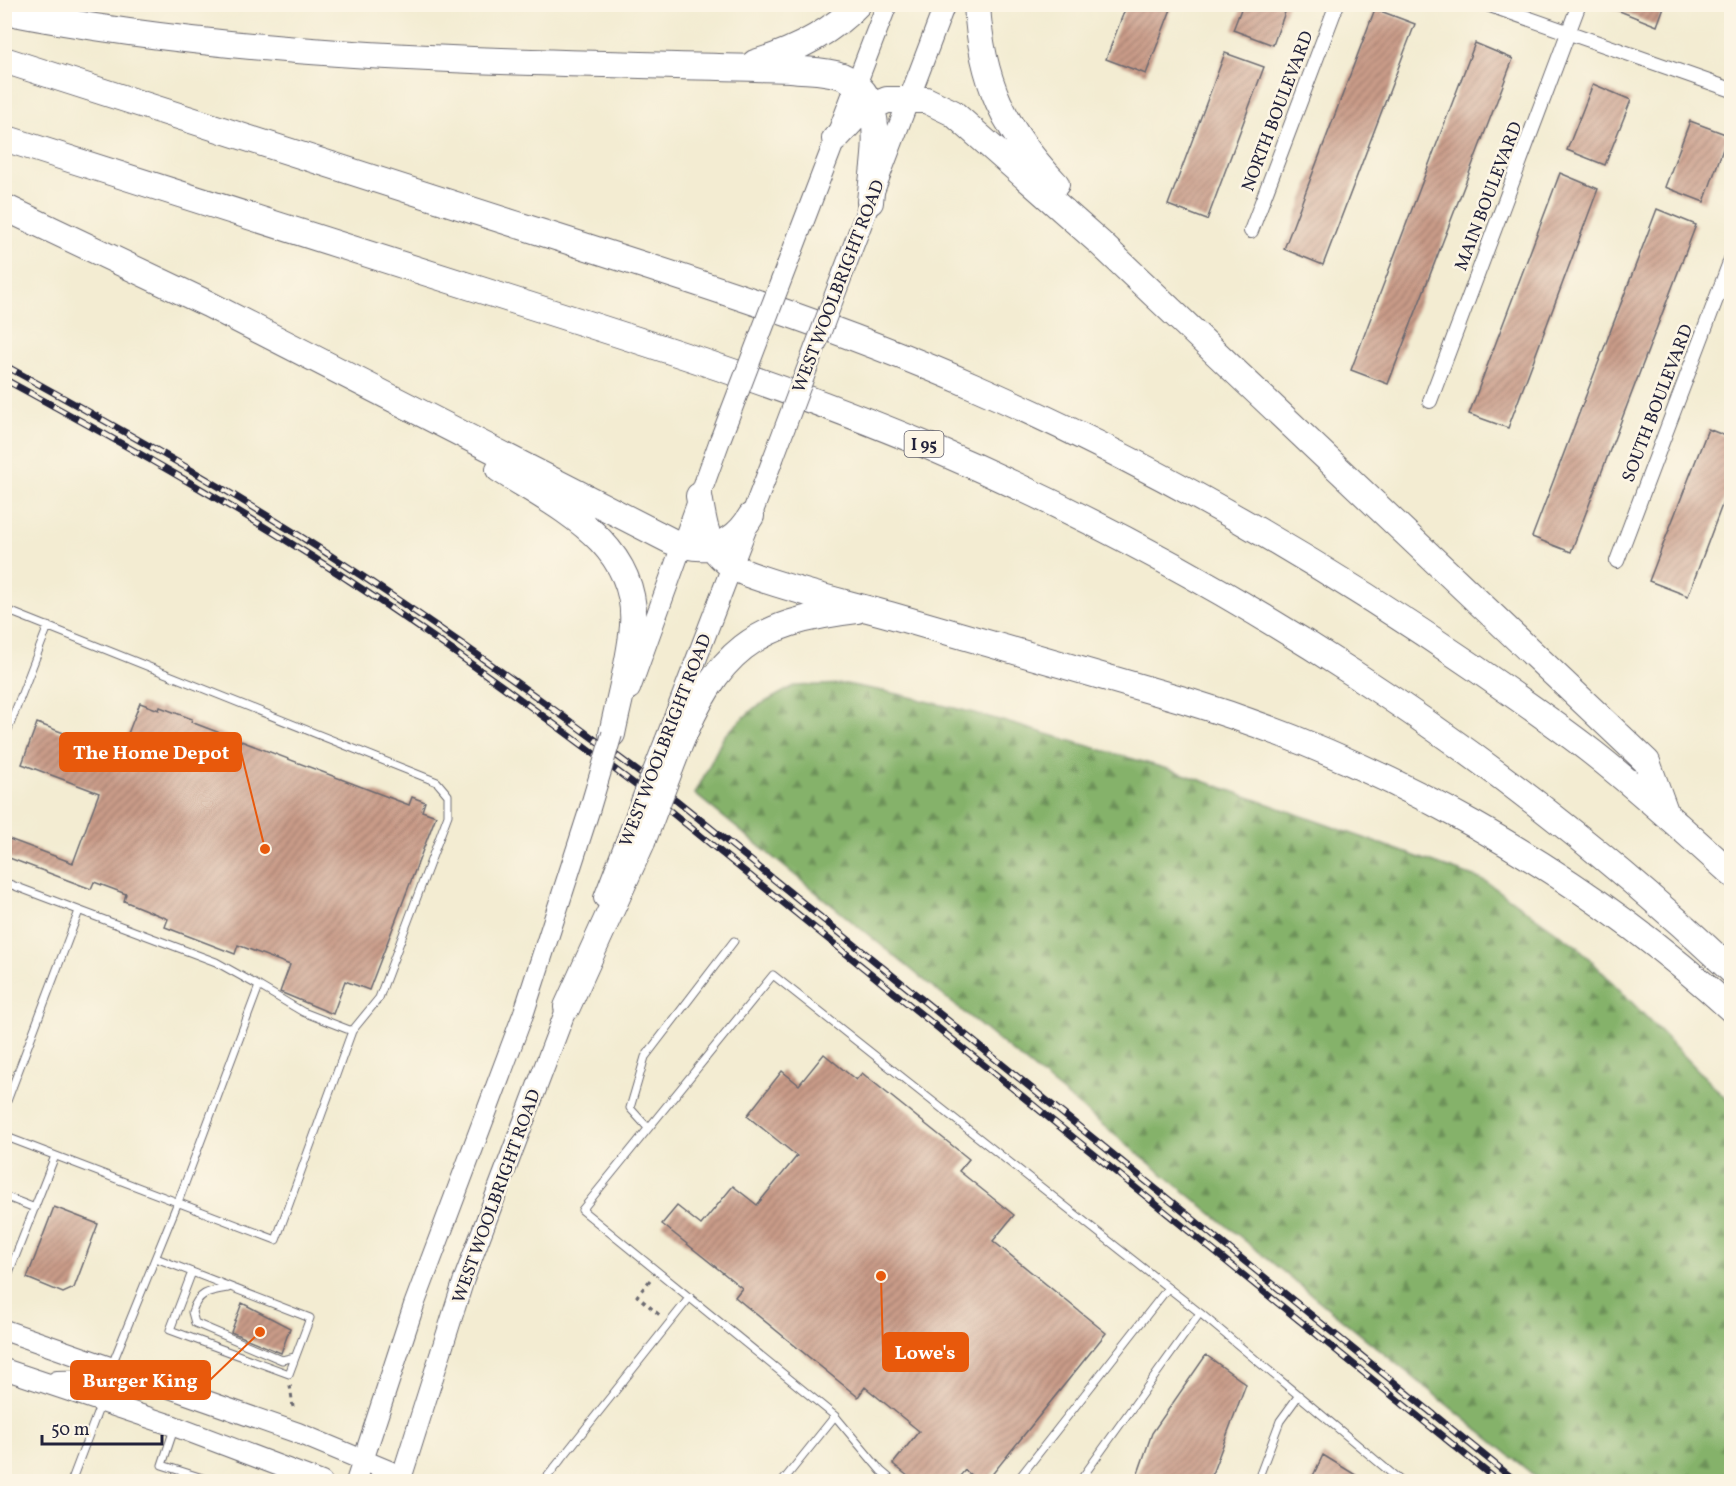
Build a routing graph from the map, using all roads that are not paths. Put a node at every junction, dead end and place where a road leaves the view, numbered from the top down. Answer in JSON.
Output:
{"nodes":[{"id":1,"x":858,"y":4,"type":"edge"},
{"id":2,"x":887,"y":4,"type":"edge"},
{"id":3,"x":945,"y":4,"type":"edge"},
{"id":4,"x":977,"y":4,"type":"edge"},
{"id":5,"x":1337,"y":4,"type":"edge"},
{"id":6,"x":1486,"y":4,"type":"edge"},
{"id":7,"x":1580,"y":4,"type":"edge"},
{"id":8,"x":4,"y":11,"type":"edge"},
{"id":9,"x":1569,"y":33,"type":"junction"},
{"id":10,"x":4,"y":60,"type":"edge"},
{"id":11,"x":740,"y":68,"type":"junction"},
{"id":12,"x":856,"y":84,"type":"junction"},
{"id":13,"x":1731,"y":90,"type":"edge"},
{"id":14,"x":909,"y":98,"type":"junction"},
{"id":15,"x":870,"y":106,"type":"junction"},
{"id":16,"x":4,"y":138,"type":"edge"},
{"id":17,"x":835,"y":139,"type":"junction"},
{"id":18,"x":870,"y":202,"type":"junction"},
{"id":19,"x":4,"y":207,"type":"edge"},
{"id":20,"x":1251,"y":231,"type":"dead end"},
{"id":21,"x":1099,"y":242,"type":"junction"},
{"id":22,"x":1731,"y":257,"type":"edge"},
{"id":23,"x":1430,"y":401,"type":"dead end"},
{"id":24,"x":402,"y":403,"type":"junction"},
{"id":25,"x":699,"y":496,"type":"junction"},
{"id":26,"x":751,"y":516,"type":"junction"},
{"id":27,"x":681,"y":545,"type":"junction"},
{"id":28,"x":712,"y":548,"type":"junction"},
{"id":29,"x":1617,"y":561,"type":"dead end"},
{"id":30,"x":732,"y":566,"type":"junction"},
{"id":31,"x":4,"y":609,"type":"edge"},
{"id":32,"x":868,"y":609,"type":"junction"},
{"id":33,"x":48,"y":626,"type":"junction"},
{"id":34,"x":621,"y":704,"type":"junction"},
{"id":35,"x":612,"y":734,"type":"joint"},
{"id":36,"x":4,"y":740,"type":"edge"},
{"id":37,"x":671,"y":745,"type":"junction"},
{"id":38,"x":1666,"y":814,"type":"junction"},
{"id":39,"x":1731,"y":874,"type":"edge"},
{"id":40,"x":4,"y":882,"type":"edge"},
{"id":41,"x":80,"y":911,"type":"junction"},
{"id":42,"x":734,"y":941,"type":"dead end"},
{"id":43,"x":1731,"y":971,"type":"edge"},
{"id":44,"x":259,"y":986,"type":"junction"},
{"id":45,"x":567,"y":1007,"type":"joint"},
{"id":46,"x":1731,"y":1010,"type":"edge"},
{"id":47,"x":352,"y":1031,"type":"junction"},
{"id":48,"x":7,"y":1093,"type":"edge"},
{"id":49,"x":4,"y":1109,"type":"edge"},
{"id":50,"x":648,"y":1128,"type":"junction"},
{"id":51,"x":4,"y":1136,"type":"edge"},
{"id":52,"x":55,"y":1156,"type":"junction"},
{"id":53,"x":4,"y":1196,"type":"edge"},
{"id":54,"x":178,"y":1202,"type":"junction"},
{"id":55,"x":35,"y":1208,"type":"junction"},
{"id":56,"x":156,"y":1258,"type":"junction"},
{"id":57,"x":192,"y":1272,"type":"junction"},
{"id":58,"x":6,"y":1276,"type":"edge"},
{"id":59,"x":4,"y":1286,"type":"edge"},
{"id":60,"x":230,"y":1287,"type":"junction"},
{"id":61,"x":1168,"y":1288,"type":"junction"},
{"id":62,"x":690,"y":1297,"type":"junction"},
{"id":63,"x":1200,"y":1313,"type":"junction"},
{"id":64,"x":4,"y":1330,"type":"edge"},
{"id":65,"x":295,"y":1357,"type":"junction"},
{"id":66,"x":111,"y":1367,"type":"junction"},
{"id":67,"x":4,"y":1369,"type":"edge"},
{"id":68,"x":33,"y":1379,"type":"junction"},
{"id":69,"x":1299,"y":1395,"type":"junction"},
{"id":70,"x":101,"y":1403,"type":"junction"},
{"id":71,"x":835,"y":1416,"type":"junction"},
{"id":72,"x":174,"y":1426,"type":"junction"},
{"id":73,"x":362,"y":1460,"type":"junction"},
{"id":74,"x":4,"y":1478,"type":"edge"},
{"id":75,"x":405,"y":1480,"type":"edge"},
{"id":76,"x":15,"y":1482,"type":"edge"},
{"id":77,"x":71,"y":1482,"type":"edge"},
{"id":78,"x":215,"y":1482,"type":"edge"},
{"id":79,"x":322,"y":1482,"type":"edge"},
{"id":80,"x":356,"y":1482,"type":"edge"},
{"id":81,"x":543,"y":1482,"type":"edge"},
{"id":82,"x":782,"y":1482,"type":"edge"},
{"id":83,"x":894,"y":1482,"type":"edge"},
{"id":84,"x":1016,"y":1482,"type":"edge"},
{"id":85,"x":1079,"y":1482,"type":"edge"},
{"id":86,"x":1257,"y":1482,"type":"edge"},
{"id":87,"x":1402,"y":1482,"type":"edge"}],
"edges":[{"from":1,"to":11,"type":"highway"},
{"from":2,"to":12,"type":"main road"},
{"from":3,"to":14,"type":"main road","name":"WEST WOOLBRIGHT ROAD"},
{"from":4,"to":21,"type":"highway"},
{"from":5,"to":20,"type":"street","name":"NORTH BOULEVARD"},
{"from":6,"to":9,"type":"street"},
{"from":7,"to":9,"type":"street","name":"MAIN BOULEVARD"},
{"from":8,"to":11,"type":"highway"},
{"from":9,"to":13,"type":"street"},
{"from":9,"to":23,"type":"street","name":"MAIN BOULEVARD"},
{"from":10,"to":38,"type":"highway"},
{"from":11,"to":12,"type":"highway"},
{"from":12,"to":15,"type":"highway"},
{"from":12,"to":17,"type":"main road"},
{"from":14,"to":15,"type":"highway"},
{"from":14,"to":18,"type":"main road","name":"WEST WOOLBRIGHT ROAD"},
{"from":14,"to":21,"type":"highway"},
{"from":15,"to":17,"type":"highway"},
{"from":15,"to":18,"type":"highway"},
{"from":16,"to":43,"type":"highway","number":"I 95"},
{"from":17,"to":25,"type":"main road","bridge":true},
{"from":18,"to":26,"type":"main road","name":"WEST WOOLBRIGHT ROAD","bridge":true},
{"from":19,"to":24,"type":"highway"},
{"from":21,"to":38,"type":"highway"},
{"from":22,"to":29,"type":"street","name":"SOUTH BOULEVARD"},
{"from":24,"to":27,"type":"highway"},
{"from":24,"to":34,"type":"highway"},
{"from":25,"to":27,"type":"main road"},
{"from":25,"to":28,"type":"highway"},
{"from":26,"to":28,"type":"highway"},
{"from":26,"to":30,"type":"main road","name":"WEST WOOLBRIGHT ROAD"},
{"from":27,"to":28,"type":"highway"},
{"from":27,"to":34,"type":"main road"},
{"from":28,"to":30,"type":"highway"},
{"from":30,"to":32,"type":"highway"},
{"from":30,"to":37,"type":"main road","name":"WEST WOOLBRIGHT ROAD"},
{"from":31,"to":33,"type":"lane"},
{"from":32,"to":37,"type":"highway"},
{"from":32,"to":46,"type":"highway"},
{"from":33,"to":36,"type":"lane"},
{"from":33,"to":47,"type":"lane"},
{"from":34,"to":35,"type":"highway"},
{"from":35,"to":73,"type":"main road","name":"WEST WOOLBRIGHT ROAD","bridge":true},
{"from":37,"to":45,"type":"highway","bridge":true},
{"from":38,"to":39,"type":"highway"},
{"from":40,"to":41,"type":"lane"},
{"from":41,"to":44,"type":"lane"},
{"from":41,"to":48,"type":"lane"},
{"from":42,"to":50,"type":"lane"},
{"from":44,"to":47,"type":"lane"},
{"from":44,"to":54,"type":"lane"},
{"from":45,"to":75,"type":"main road","name":"WEST WOOLBRIGHT ROAD"},
{"from":47,"to":54,"type":"lane"},
{"from":48,"to":49,"type":"lane"},
{"from":50,"to":61,"type":"lane"},
{"from":50,"to":62,"type":"lane"},
{"from":51,"to":52,"type":"lane"},
{"from":52,"to":54,"type":"lane"},
{"from":52,"to":55,"type":"lane"},
{"from":53,"to":55,"type":"lane"},
{"from":54,"to":56,"type":"lane"},
{"from":55,"to":58,"type":"lane"},
{"from":56,"to":57,"type":"lane"},
{"from":56,"to":66,"type":"lane"},
{"from":57,"to":60,"type":"lane"},
{"from":57,"to":65,"type":"lane"},
{"from":58,"to":59,"type":"lane"},
{"from":60,"to":65,"type":"lane"},
{"from":60,"to":65,"type":"lane"},
{"from":61,"to":63,"type":"lane"},
{"from":61,"to":84,"type":"lane"},
{"from":62,"to":71,"type":"lane"},
{"from":62,"to":81,"type":"lane"},
{"from":63,"to":69,"type":"lane"},
{"from":63,"to":85,"type":"lane"},
{"from":64,"to":66,"type":"main road"},
{"from":66,"to":68,"type":"main road"},
{"from":66,"to":73,"type":"main road"},
{"from":67,"to":68,"type":"main road"},
{"from":68,"to":70,"type":"main road"},
{"from":69,"to":86,"type":"lane"},
{"from":69,"to":87,"type":"lane"},
{"from":70,"to":72,"type":"main road"},
{"from":70,"to":77,"type":"lane"},
{"from":71,"to":82,"type":"lane"},
{"from":71,"to":83,"type":"lane"},
{"from":72,"to":78,"type":"lane"},
{"from":72,"to":79,"type":"main road"},
{"from":73,"to":75,"type":"main road"},
{"from":73,"to":80,"type":"main road","name":"WEST WOOLBRIGHT ROAD"},
{"from":74,"to":76,"type":"lane"}]}
